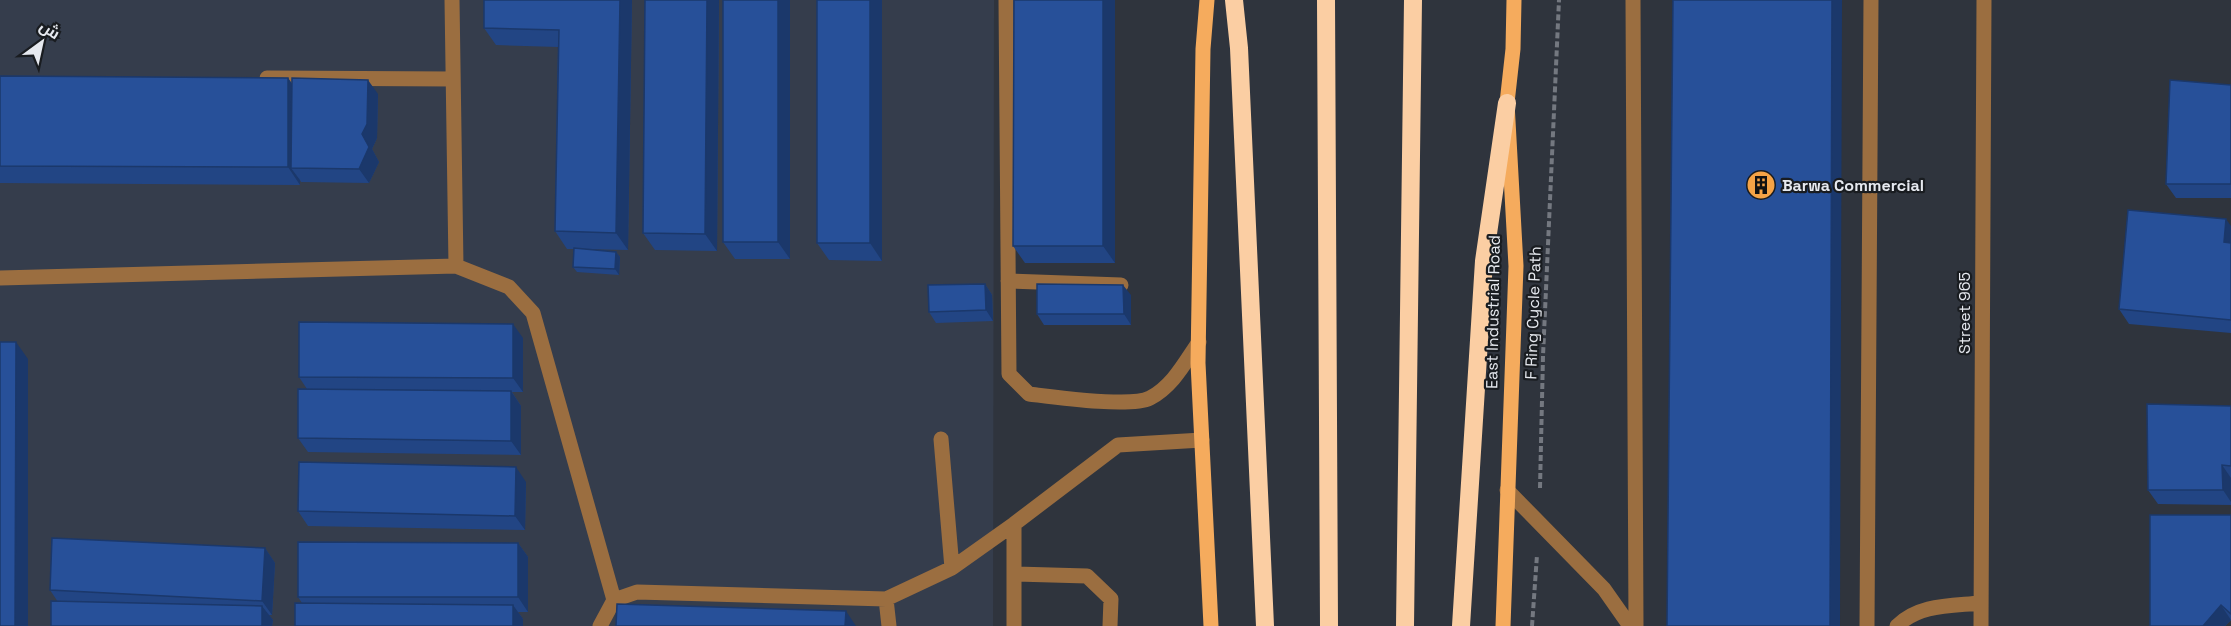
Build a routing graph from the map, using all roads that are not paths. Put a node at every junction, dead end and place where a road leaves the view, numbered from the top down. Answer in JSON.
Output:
{"nodes":[{"id":1,"x":452,"y":0,"type":"edge"},
{"id":2,"x":1006,"y":0,"type":"edge"},
{"id":3,"x":1207,"y":0,"type":"edge"},
{"id":4,"x":1234,"y":0,"type":"edge"},
{"id":5,"x":1326,"y":0,"type":"edge"},
{"id":6,"x":1413,"y":0,"type":"edge"},
{"id":7,"x":1514,"y":0,"type":"edge"},
{"id":8,"x":1633,"y":0,"type":"edge"},
{"id":9,"x":1871,"y":0,"type":"edge"},
{"id":10,"x":1984,"y":0,"type":"edge"},
{"id":11,"x":250,"y":78,"type":"edge"},
{"id":12,"x":453,"y":79,"type":"junction"},
{"id":13,"x":1507,"y":103,"type":"junction"},
{"id":14,"x":456,"y":266,"type":"junction"},
{"id":15,"x":0,"y":278,"type":"edge"},
{"id":16,"x":1008,"y":281,"type":"junction"},
{"id":17,"x":1121,"y":285,"type":"edge"},
{"id":18,"x":1199,"y":342,"type":"junction"},
{"id":19,"x":941,"y":439,"type":"dead end"},
{"id":20,"x":1202,"y":440,"type":"junction"},
{"id":21,"x":1507,"y":490,"type":"junction"},
{"id":22,"x":1014,"y":524,"type":"junction"},
{"id":23,"x":952,"y":568,"type":"junction"},
{"id":24,"x":1014,"y":574,"type":"junction"},
{"id":25,"x":886,"y":599,"type":"junction"},
{"id":26,"x":614,"y":600,"type":"junction"},
{"id":27,"x":1980,"y":603,"type":"junction"},
{"id":28,"x":600,"y":626,"type":"edge"},
{"id":29,"x":889,"y":626,"type":"edge"},
{"id":30,"x":1014,"y":626,"type":"edge"},
{"id":31,"x":1110,"y":626,"type":"edge"},
{"id":32,"x":1211,"y":626,"type":"edge"},
{"id":33,"x":1265,"y":626,"type":"edge"},
{"id":34,"x":1329,"y":626,"type":"edge"},
{"id":35,"x":1405,"y":626,"type":"edge"},
{"id":36,"x":1461,"y":626,"type":"edge"},
{"id":37,"x":1503,"y":626,"type":"edge"},
{"id":38,"x":1630,"y":626,"type":"edge"},
{"id":39,"x":1636,"y":626,"type":"edge"},
{"id":40,"x":1867,"y":626,"type":"edge"},
{"id":41,"x":1897,"y":626,"type":"edge"},
{"id":42,"x":1981,"y":626,"type":"edge"}],
"edges":[{"from":1,"to":12,"type":"street"},
{"from":2,"to":16,"type":"street"},
{"from":3,"to":18,"type":"main road"},
{"from":4,"to":33,"type":"highway"},
{"from":5,"to":34,"type":"highway"},
{"from":6,"to":35,"type":"highway"},
{"from":7,"to":13,"type":"main road","name":"East Industrial Road"},
{"from":8,"to":39,"type":"street"},
{"from":9,"to":40,"type":"street"},
{"from":10,"to":27,"type":"street","name":"Street 965"},
{"from":11,"to":12,"type":"street"},
{"from":12,"to":14,"type":"street"},
{"from":13,"to":21,"type":"main road","name":"East Industrial Road"},
{"from":13,"to":36,"type":"highway"},
{"from":14,"to":15,"type":"street"},
{"from":14,"to":26,"type":"street"},
{"from":16,"to":17,"type":"street"},
{"from":16,"to":18,"type":"street"},
{"from":18,"to":20,"type":"main road"},
{"from":19,"to":23,"type":"street"},
{"from":20,"to":22,"type":"street"},
{"from":20,"to":32,"type":"main road"},
{"from":21,"to":37,"type":"main road","name":"East Industrial Road"},
{"from":21,"to":38,"type":"street"},
{"from":22,"to":23,"type":"street"},
{"from":22,"to":24,"type":"street"},
{"from":23,"to":25,"type":"street"},
{"from":24,"to":30,"type":"street"},
{"from":24,"to":31,"type":"street"},
{"from":25,"to":26,"type":"street"},
{"from":25,"to":29,"type":"street"},
{"from":26,"to":28,"type":"street"},
{"from":27,"to":41,"type":"street"},
{"from":27,"to":42,"type":"street","name":"Street 965"}]}
